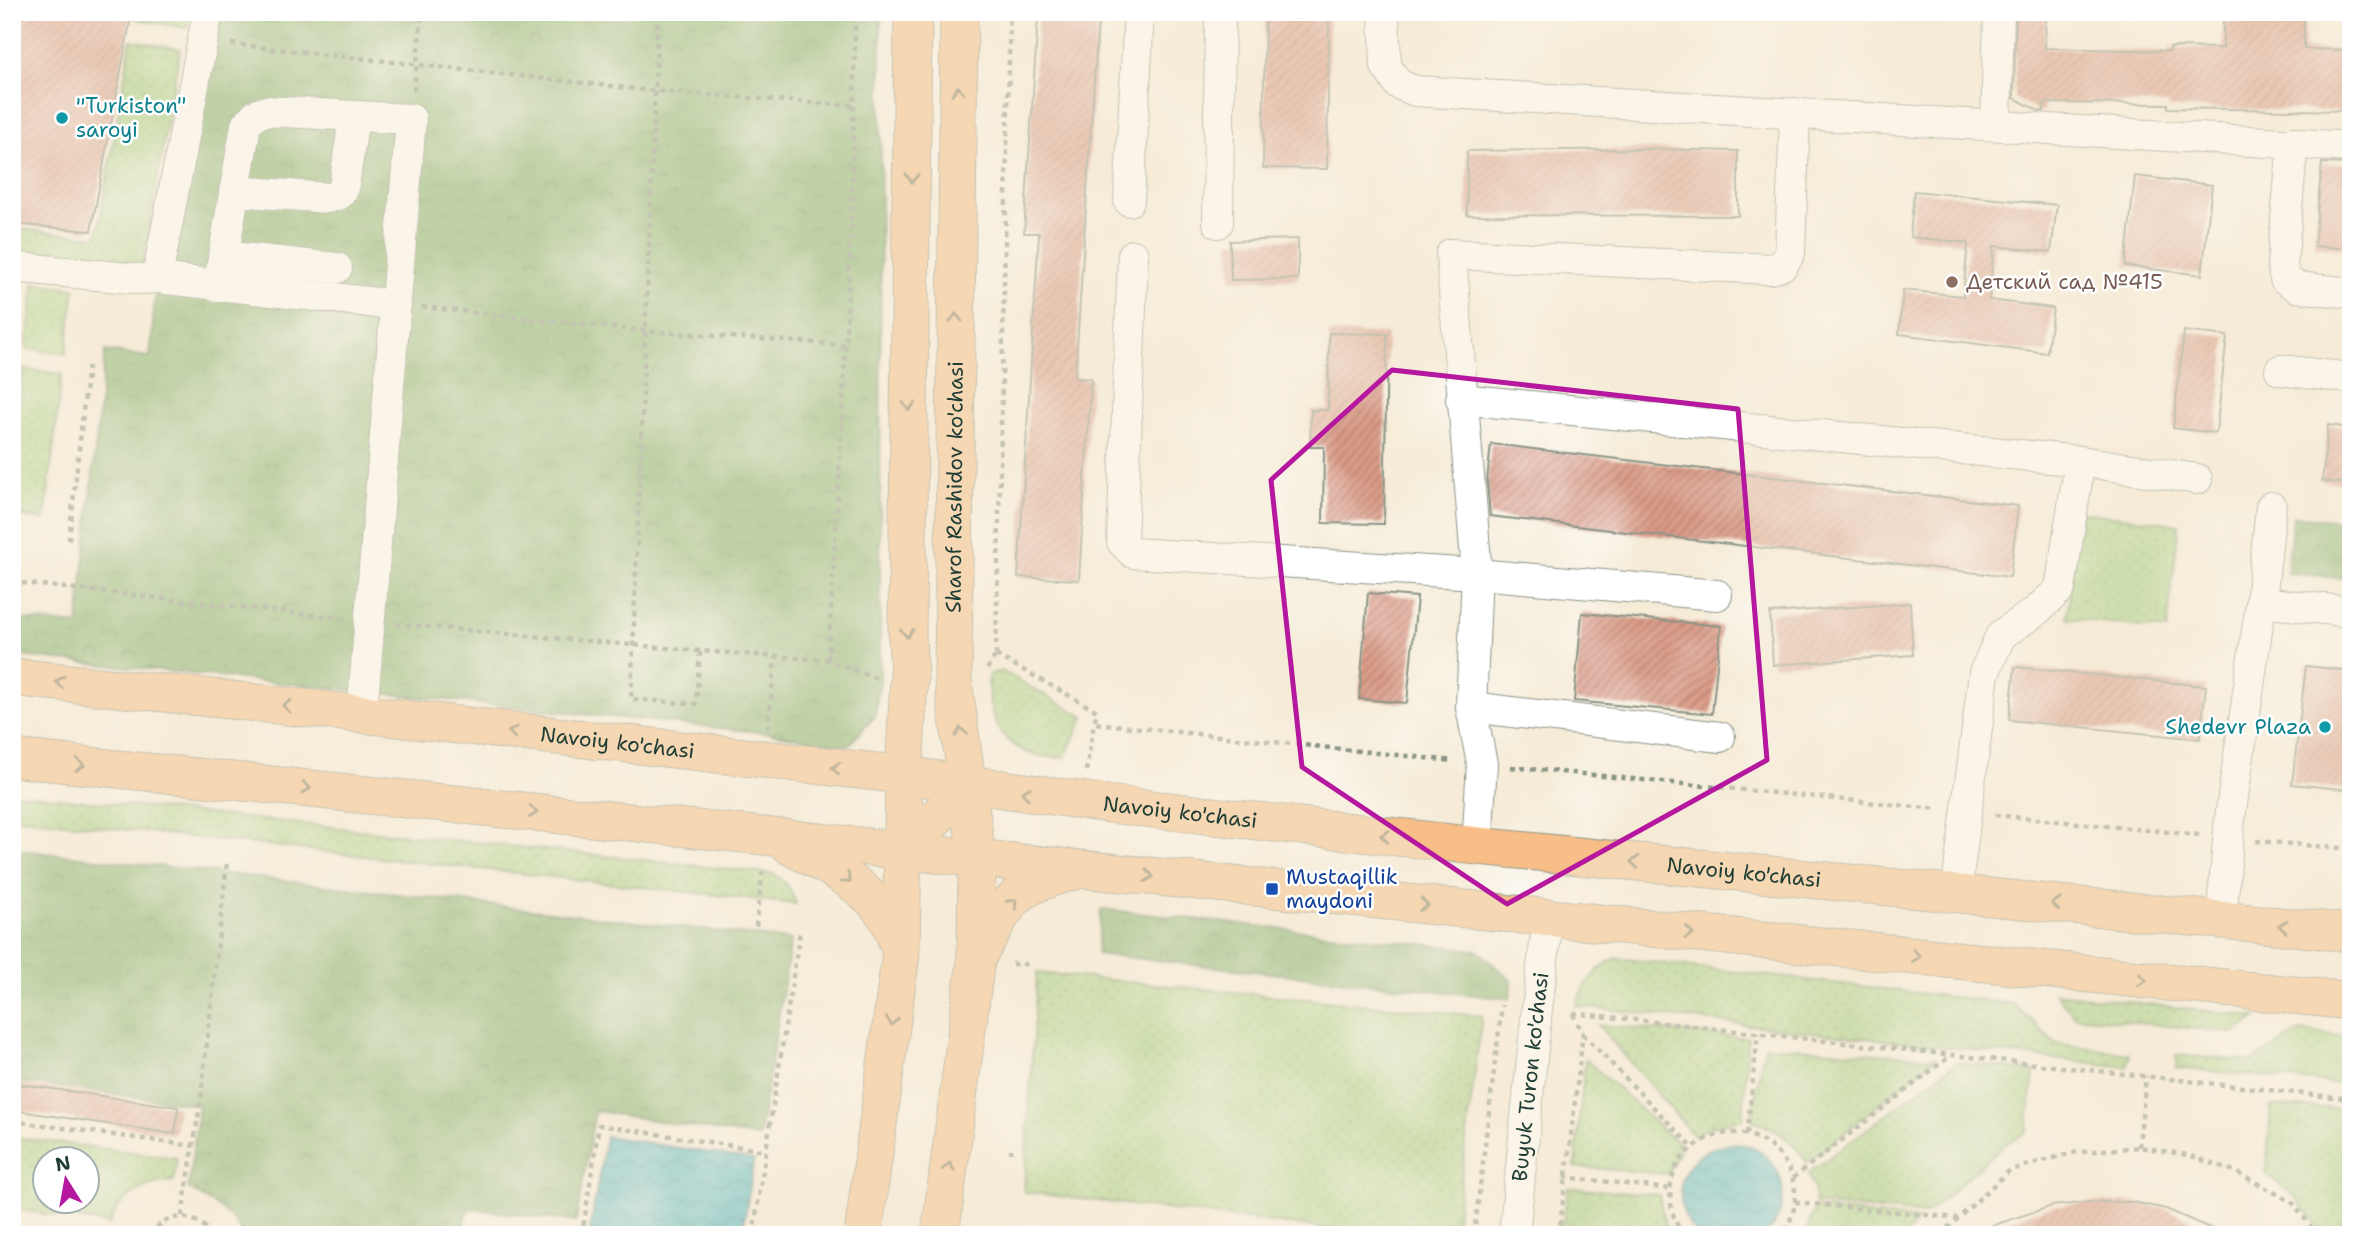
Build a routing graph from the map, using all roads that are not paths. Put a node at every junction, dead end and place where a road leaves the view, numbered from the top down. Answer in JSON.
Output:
{"nodes":[{"id":1,"x":208,"y":12,"type":"edge"},
{"id":2,"x":914,"y":12,"type":"edge"},
{"id":3,"x":959,"y":12,"type":"edge"},
{"id":4,"x":1139,"y":12,"type":"edge"},
{"id":5,"x":1220,"y":12,"type":"edge"},
{"id":6,"x":1384,"y":12,"type":"edge"},
{"id":7,"x":1999,"y":12,"type":"edge"},
{"id":8,"x":1795,"y":113,"type":"junction"},
{"id":9,"x":354,"y":116,"type":"junction"},
{"id":10,"x":1996,"y":125,"type":"junction"},
{"id":11,"x":2293,"y":142,"type":"junction"},
{"id":12,"x":2351,"y":147,"type":"edge"},
{"id":13,"x":234,"y":191,"type":"junction"},
{"id":14,"x":1129,"y":201,"type":"dead end"},
{"id":15,"x":1218,"y":223,"type":"dead end"},
{"id":16,"x":1133,"y":255,"type":"dead end"},
{"id":17,"x":223,"y":256,"type":"junction"},
{"id":18,"x":12,"y":267,"type":"edge"},
{"id":19,"x":337,"y":268,"type":"dead end"},
{"id":20,"x":157,"y":278,"type":"junction"},
{"id":21,"x":218,"y":287,"type":"junction"},
{"id":22,"x":2351,"y":293,"type":"edge"},
{"id":23,"x":396,"y":305,"type":"junction"},
{"id":24,"x":2280,"y":370,"type":"dead end"},
{"id":25,"x":2351,"y":378,"type":"edge"},
{"id":26,"x":1461,"y":399,"type":"junction"},
{"id":27,"x":2080,"y":461,"type":"junction"},
{"id":28,"x":2197,"y":479,"type":"dead end"},
{"id":29,"x":2271,"y":507,"type":"dead end"},
{"id":30,"x":1477,"y":574,"type":"junction"},
{"id":31,"x":1717,"y":595,"type":"dead end"},
{"id":32,"x":2261,"y":602,"type":"junction"},
{"id":33,"x":2351,"y":612,"type":"edge"},
{"id":34,"x":12,"y":677,"type":"edge"},
{"id":35,"x":1471,"y":707,"type":"junction"},
{"id":36,"x":362,"y":714,"type":"junction"},
{"id":37,"x":1720,"y":737,"type":"dead end"},
{"id":38,"x":12,"y":758,"type":"edge"},
{"id":39,"x":904,"y":775,"type":"junction"},
{"id":40,"x":968,"y":785,"type":"junction"},
{"id":41,"x":1477,"y":846,"type":"junction"},
{"id":42,"x":764,"y":849,"type":"junction"},
{"id":43,"x":904,"y":851,"type":"junction"},
{"id":44,"x":977,"y":858,"type":"junction"},
{"id":45,"x":1081,"y":869,"type":"junction"},
{"id":46,"x":1956,"y":894,"type":"junction"},
{"id":47,"x":1548,"y":918,"type":"junction"},
{"id":48,"x":2221,"y":921,"type":"junction"},
{"id":49,"x":2351,"y":933,"type":"edge"},
{"id":50,"x":901,"y":953,"type":"junction"},
{"id":51,"x":990,"y":962,"type":"junction"},
{"id":52,"x":2351,"y":1001,"type":"edge"},
{"id":53,"x":863,"y":1235,"type":"edge"},
{"id":54,"x":940,"y":1235,"type":"edge"},
{"id":55,"x":1514,"y":1235,"type":"edge"}],
"edges":[{"from":1,"to":20,"type":"street"},
{"from":2,"to":39,"type":"main road","one_way":true},
{"from":40,"to":3,"type":"main road","name":"Sharof Rashidov ko'chasi","one_way":true},
{"from":4,"to":14,"type":"street"},
{"from":5,"to":15,"type":"street"},
{"from":6,"to":8,"type":"street"},
{"from":7,"to":10,"type":"street"},
{"from":8,"to":10,"type":"street"},
{"from":8,"to":26,"type":"street"},
{"from":9,"to":13,"type":"street"},
{"from":9,"to":13,"type":"street"},
{"from":9,"to":23,"type":"street"},
{"from":10,"to":11,"type":"street"},
{"from":11,"to":12,"type":"street"},
{"from":11,"to":22,"type":"street"},
{"from":13,"to":17,"type":"street"},
{"from":16,"to":30,"type":"street"},
{"from":17,"to":19,"type":"street"},
{"from":17,"to":21,"type":"street"},
{"from":18,"to":20,"type":"street"},
{"from":20,"to":21,"type":"street"},
{"from":21,"to":23,"type":"street"},
{"from":23,"to":36,"type":"street"},
{"from":24,"to":25,"type":"street"},
{"from":26,"to":27,"type":"street"},
{"from":26,"to":30,"type":"street"},
{"from":27,"to":28,"type":"street"},
{"from":27,"to":46,"type":"street"},
{"from":29,"to":32,"type":"street"},
{"from":30,"to":31,"type":"street"},
{"from":30,"to":35,"type":"street"},
{"from":32,"to":33,"type":"street"},
{"from":32,"to":48,"type":"street"},
{"from":36,"to":34,"type":"main road","name":"Navoiy ko'chasi","one_way":true},
{"from":35,"to":37,"type":"street"},
{"from":35,"to":41,"type":"street"},
{"from":39,"to":36,"type":"main road","name":"Navoiy ko'chasi","one_way":true},
{"from":38,"to":42,"type":"main road","one_way":true},
{"from":39,"to":40,"type":"main road","name":"Navoiy ko'chasi"},
{"from":39,"to":43,"type":"main road"},
{"from":41,"to":40,"type":"main road","name":"Navoiy ko'chasi","one_way":true},
{"from":40,"to":43,"type":"main road"},
{"from":40,"to":44,"type":"main road","name":"Sharof Rashidov ko'chasi"},
{"from":46,"to":41,"type":"main road","name":"Navoiy ko'chasi","one_way":true},
{"from":42,"to":43,"type":"main road"},
{"from":42,"to":50,"type":"main road","one_way":true},
{"from":43,"to":44,"type":"main road"},
{"from":43,"to":50,"type":"main road"},
{"from":44,"to":45,"type":"main road"},
{"from":44,"to":51,"type":"main road","name":"Sharof Rashidov ko'chasi"},
{"from":45,"to":47,"type":"main road","one_way":true},
{"from":51,"to":45,"type":"main road","name":"Sharof Rashidov ko'chasi","one_way":true},
{"from":48,"to":46,"type":"main road","name":"Navoiy ko'chasi","one_way":true},
{"from":47,"to":52,"type":"main road","one_way":true},
{"from":47,"to":55,"type":"street","name":"Buyuk Turon ko'chasi"},
{"from":49,"to":48,"type":"main road","name":"Navoiy ko'chasi","one_way":true},
{"from":50,"to":53,"type":"main road","one_way":true},
{"from":54,"to":51,"type":"main road","name":"Sharof Rashidov ko'chasi","one_way":true}]}
